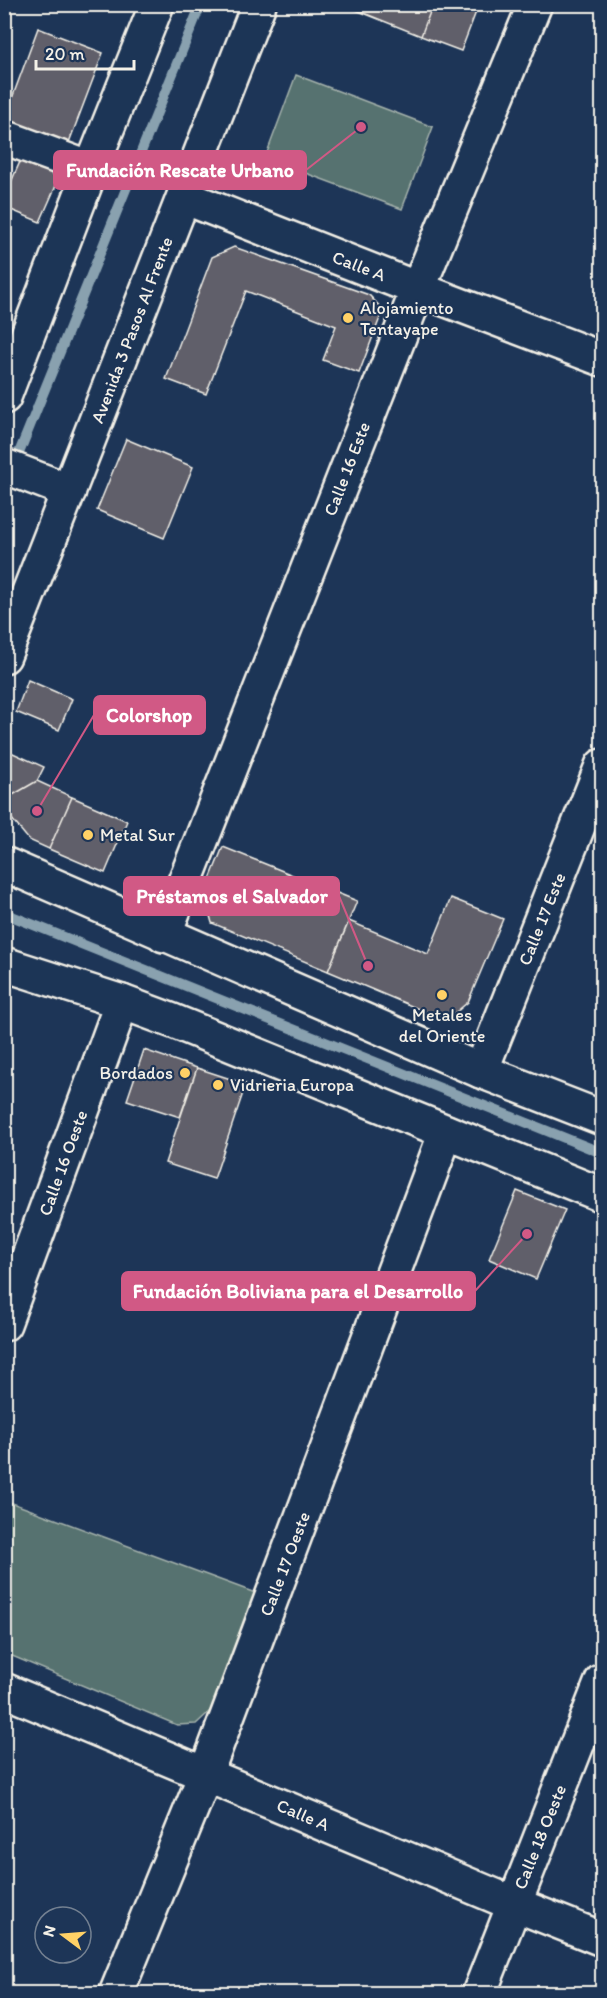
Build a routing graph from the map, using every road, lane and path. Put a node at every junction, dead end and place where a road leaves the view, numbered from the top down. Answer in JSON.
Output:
{"nodes":[{"id":1,"x":157,"y":4,"type":"edge"},
{"id":2,"x":259,"y":4,"type":"edge"},
{"id":3,"x":535,"y":4,"type":"edge"},
{"id":4,"x":4,"y":136,"type":"edge"},
{"id":5,"x":91,"y":169,"type":"junction"},
{"id":6,"x":184,"y":197,"type":"junction"},
{"id":7,"x":418,"y":290,"type":"junction"},
{"id":8,"x":603,"y":359,"type":"edge"},
{"id":9,"x":4,"y":397,"type":"edge"},
{"id":10,"x":18,"y":471,"type":"edge"},
{"id":11,"x":69,"y":491,"type":"junction"},
{"id":12,"x":4,"y":656,"type":"edge"},
{"id":13,"x":603,"y":766,"type":"edge"},
{"id":14,"x":4,"y":864,"type":"edge"},
{"id":15,"x":164,"y":935,"type":"junction"},
{"id":16,"x":4,"y":964,"type":"edge"},
{"id":17,"x":122,"y":1002,"type":"junction"},
{"id":18,"x":482,"y":1071,"type":"junction"},
{"id":19,"x":603,"y":1118,"type":"edge"},
{"id":20,"x":446,"y":1132,"type":"junction"},
{"id":21,"x":603,"y":1195,"type":"edge"},
{"id":22,"x":4,"y":1324,"type":"edge"},
{"id":23,"x":603,"y":1681,"type":"edge"},
{"id":24,"x":4,"y":1690,"type":"edge"},
{"id":25,"x":206,"y":1773,"type":"junction"},
{"id":26,"x":514,"y":1904,"type":"junction"},
{"id":27,"x":603,"y":1939,"type":"edge"},
{"id":28,"x":116,"y":1994,"type":"edge"},
{"id":29,"x":479,"y":1994,"type":"edge"}],
"edges":[{"from":1,"to":5,"type":"street"},
{"from":2,"to":6,"type":"street","name":"Avenida 3 Pasos Al Frente"},
{"from":3,"to":7,"type":"street","name":"Calle 16 Este"},
{"from":4,"to":5,"type":"street"},
{"from":5,"to":9,"type":"street"},
{"from":6,"to":7,"type":"street","name":"Calle A"},
{"from":6,"to":11,"type":"street","name":"Avenida 3 Pasos Al Frente"},
{"from":7,"to":8,"type":"street","name":"Calle A"},
{"from":7,"to":15,"type":"street","name":"Calle 16 Este"},
{"from":10,"to":11,"type":"street"},
{"from":11,"to":12,"type":"street","name":"Avenida 3 Pasos Al Frente"},
{"from":13,"to":18,"type":"street","name":"Calle 17 Este"},
{"from":14,"to":15,"type":"street"},
{"from":15,"to":18,"type":"street"},
{"from":16,"to":17,"type":"street"},
{"from":17,"to":20,"type":"street"},
{"from":17,"to":22,"type":"street","name":"Calle 16 Oeste"},
{"from":18,"to":19,"type":"street"},
{"from":20,"to":21,"type":"street"},
{"from":20,"to":25,"type":"street","name":"Calle 17 Oeste"},
{"from":23,"to":26,"type":"street","name":"Calle 18 Oeste"},
{"from":24,"to":25,"type":"street","name":"Calle A"},
{"from":25,"to":26,"type":"street","name":"Calle A"},
{"from":25,"to":28,"type":"street","name":"Calle 17 Oeste"},
{"from":26,"to":27,"type":"street","name":"Calle A"},
{"from":26,"to":29,"type":"street","name":"Calle 18 Oeste"}]}
